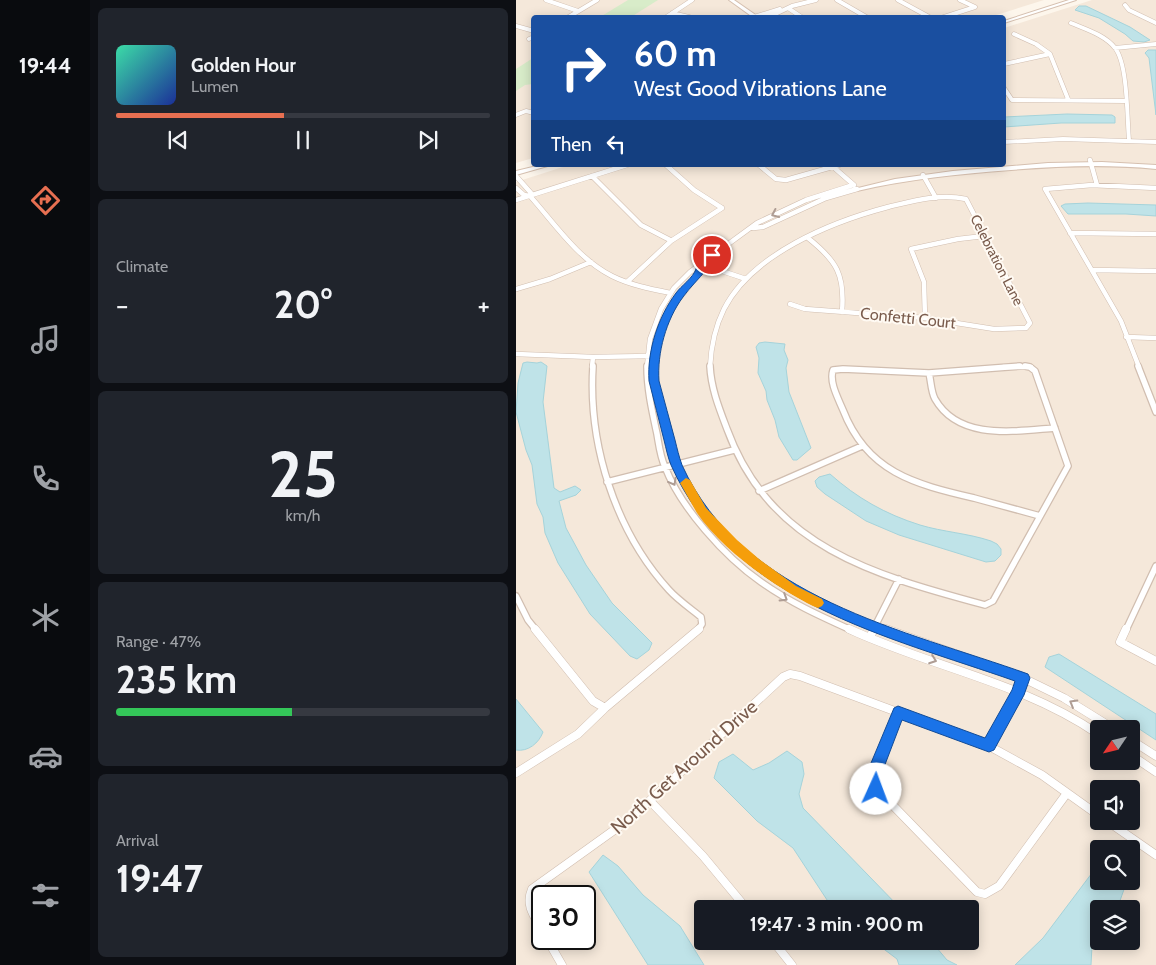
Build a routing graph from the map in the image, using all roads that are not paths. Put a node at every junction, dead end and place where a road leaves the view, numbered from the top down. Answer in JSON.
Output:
{"nodes":[{"id":1,"x":546,"y":0,"type":"edge"},
{"id":2,"x":597,"y":0,"type":"edge"},
{"id":3,"x":692,"y":0,"type":"edge"},
{"id":4,"x":731,"y":0,"type":"edge"},
{"id":5,"x":816,"y":0,"type":"edge"},
{"id":6,"x":837,"y":0,"type":"edge"},
{"id":7,"x":898,"y":0,"type":"edge"},
{"id":8,"x":960,"y":0,"type":"edge"},
{"id":9,"x":1060,"y":0,"type":"edge"},
{"id":10,"x":1074,"y":0,"type":"edge"},
{"id":11,"x":1125,"y":5,"type":"dead end"},
{"id":12,"x":788,"y":8,"type":"junction"},
{"id":13,"x":578,"y":11,"type":"junction"},
{"id":14,"x":672,"y":13,"type":"junction"},
{"id":15,"x":572,"y":15,"type":"edge"},
{"id":16,"x":669,"y":15,"type":"edge"},
{"id":17,"x":681,"y":15,"type":"edge"},
{"id":18,"x":752,"y":15,"type":"edge"},
{"id":19,"x":762,"y":15,"type":"edge"},
{"id":20,"x":773,"y":15,"type":"edge"},
{"id":21,"x":798,"y":15,"type":"edge"},
{"id":22,"x":863,"y":15,"type":"edge"},
{"id":23,"x":926,"y":15,"type":"edge"},
{"id":24,"x":951,"y":15,"type":"edge"},
{"id":25,"x":1006,"y":17,"type":"edge"},
{"id":26,"x":1006,"y":21,"type":"edge"},
{"id":27,"x":1071,"y":23,"type":"dead end"},
{"id":28,"x":1156,"y":23,"type":"edge"},
{"id":29,"x":516,"y":26,"type":"edge"},
{"id":30,"x":531,"y":29,"type":"edge"},
{"id":31,"x":1014,"y":34,"type":"dead end"},
{"id":32,"x":1156,"y":44,"type":"edge"},
{"id":33,"x":1115,"y":48,"type":"junction"},
{"id":34,"x":1050,"y":54,"type":"junction"},
{"id":35,"x":1006,"y":64,"type":"edge"},
{"id":36,"x":1006,"y":91,"type":"edge"},
{"id":37,"x":1068,"y":99,"type":"junction"},
{"id":38,"x":1125,"y":101,"type":"junction"},
{"id":39,"x":531,"y":112,"type":"edge"},
{"id":40,"x":516,"y":116,"type":"edge"},
{"id":41,"x":1129,"y":140,"type":"junction"},
{"id":42,"x":1006,"y":142,"type":"edge"},
{"id":43,"x":1156,"y":142,"type":"edge"},
{"id":44,"x":1090,"y":162,"type":"junction"},
{"id":45,"x":1006,"y":164,"type":"edge"},
{"id":46,"x":1006,"y":165,"type":"edge"},
{"id":47,"x":1156,"y":165,"type":"edge"},
{"id":48,"x":531,"y":166,"type":"edge"},
{"id":49,"x":541,"y":167,"type":"edge"},
{"id":50,"x":621,"y":167,"type":"edge"},
{"id":51,"x":668,"y":167,"type":"edge"},
{"id":52,"x":762,"y":167,"type":"edge"},
{"id":53,"x":829,"y":167,"type":"edge"},
{"id":54,"x":833,"y":167,"type":"edge"},
{"id":55,"x":976,"y":167,"type":"edge"},
{"id":56,"x":982,"y":167,"type":"edge"},
{"id":57,"x":516,"y":174,"type":"edge"},
{"id":58,"x":923,"y":175,"type":"junction"},
{"id":59,"x":592,"y":176,"type":"junction"},
{"id":60,"x":1097,"y":185,"type":"junction"},
{"id":61,"x":855,"y":187,"type":"junction"},
{"id":62,"x":516,"y":188,"type":"edge"},
{"id":63,"x":1156,"y":188,"type":"edge"},
{"id":64,"x":530,"y":196,"type":"junction"},
{"id":65,"x":936,"y":198,"type":"junction"},
{"id":66,"x":516,"y":200,"type":"edge"},
{"id":67,"x":1070,"y":233,"type":"junction"},
{"id":68,"x":1156,"y":234,"type":"edge"},
{"id":69,"x":984,"y":236,"type":"junction"},
{"id":70,"x":808,"y":238,"type":"junction"},
{"id":71,"x":670,"y":240,"type":"junction"},
{"id":72,"x":591,"y":262,"type":"junction"},
{"id":73,"x":701,"y":264,"type":"junction"},
{"id":74,"x":1092,"y":270,"type":"junction"},
{"id":75,"x":1156,"y":271,"type":"edge"},
{"id":76,"x":746,"y":279,"type":"junction"},
{"id":77,"x":627,"y":282,"type":"junction"},
{"id":78,"x":516,"y":289,"type":"edge"},
{"id":79,"x":671,"y":293,"type":"junction"},
{"id":80,"x":790,"y":304,"type":"dead end"},
{"id":81,"x":842,"y":312,"type":"junction"},
{"id":82,"x":925,"y":318,"type":"junction"},
{"id":83,"x":1026,"y":328,"type":"joint"},
{"id":84,"x":1126,"y":337,"type":"junction"},
{"id":85,"x":1156,"y":338,"type":"edge"},
{"id":86,"x":516,"y":354,"type":"edge"},
{"id":87,"x":647,"y":356,"type":"junction"},
{"id":88,"x":655,"y":356,"type":"junction"},
{"id":89,"x":593,"y":357,"type":"junction"},
{"id":90,"x":929,"y":373,"type":"junction"},
{"id":91,"x":1156,"y":412,"type":"edge"},
{"id":92,"x":1055,"y":428,"type":"junction"},
{"id":93,"x":862,"y":446,"type":"junction"},
{"id":94,"x":734,"y":450,"type":"junction"},
{"id":95,"x":676,"y":464,"type":"junction"},
{"id":96,"x":665,"y":468,"type":"junction"},
{"id":97,"x":607,"y":482,"type":"junction"},
{"id":98,"x":759,"y":491,"type":"junction"},
{"id":99,"x":1040,"y":516,"type":"junction"},
{"id":100,"x":1155,"y":570,"type":"edge"},
{"id":101,"x":899,"y":578,"type":"junction"},
{"id":102,"x":516,"y":596,"type":"edge"},
{"id":103,"x":876,"y":627,"type":"junction"},
{"id":104,"x":870,"y":637,"type":"junction"},
{"id":105,"x":1156,"y":661,"type":"edge"},
{"id":106,"x":1023,"y":678,"type":"junction"},
{"id":107,"x":1019,"y":691,"type":"junction"},
{"id":108,"x":605,"y":708,"type":"junction"},
{"id":109,"x":898,"y":712,"type":"junction"},
{"id":110,"x":1099,"y":720,"type":"edge"},
{"id":111,"x":1090,"y":729,"type":"edge"},
{"id":112,"x":989,"y":746,"type":"junction"},
{"id":113,"x":1140,"y":746,"type":"edge"},
{"id":114,"x":1156,"y":756,"type":"edge"},
{"id":115,"x":1140,"y":761,"type":"edge"},
{"id":116,"x":1156,"y":772,"type":"edge"},
{"id":117,"x":516,"y":773,"type":"edge"},
{"id":118,"x":1067,"y":793,"type":"junction"},
{"id":119,"x":651,"y":802,"type":"junction"},
{"id":120,"x":1090,"y":809,"type":"edge"},
{"id":121,"x":1120,"y":830,"type":"edge"},
{"id":122,"x":1156,"y":856,"type":"edge"},
{"id":123,"x":535,"y":885,"type":"edge"},
{"id":124,"x":531,"y":890,"type":"edge"},
{"id":125,"x":740,"y":900,"type":"edge"},
{"id":126,"x":531,"y":910,"type":"edge"},
{"id":127,"x":553,"y":950,"type":"edge"},
{"id":128,"x":780,"y":950,"type":"edge"},
{"id":129,"x":562,"y":965,"type":"edge"},
{"id":130,"x":792,"y":965,"type":"edge"}],
"edges":[{"from":1,"to":13,"type":"street"},
{"from":2,"to":13,"type":"street"},
{"from":3,"to":14,"type":"street"},
{"from":4,"to":18,"type":"street"},
{"from":5,"to":12,"type":"street"},
{"from":6,"to":22,"type":"street"},
{"from":7,"to":23,"type":"street"},
{"from":8,"to":24,"type":"street"},
{"from":9,"to":25,"type":"street"},
{"from":10,"to":26,"type":"street"},
{"from":11,"to":28,"type":"street"},
{"from":12,"to":19,"type":"street"},
{"from":12,"to":20,"type":"street"},
{"from":12,"to":21,"type":"street"},
{"from":13,"to":15,"type":"street"},
{"from":14,"to":16,"type":"street"},
{"from":14,"to":17,"type":"street"},
{"from":27,"to":33,"type":"street"},
{"from":29,"to":30,"type":"street"},
{"from":31,"to":34,"type":"street"},
{"from":32,"to":33,"type":"street"},
{"from":33,"to":38,"type":"street"},
{"from":34,"to":35,"type":"street"},
{"from":34,"to":37,"type":"street"},
{"from":36,"to":37,"type":"street"},
{"from":37,"to":38,"type":"street"},
{"from":38,"to":41,"type":"street"},
{"from":39,"to":40,"type":"street"},
{"from":41,"to":42,"type":"street"},
{"from":41,"to":43,"type":"street"},
{"from":44,"to":45,"type":"street"},
{"from":44,"to":46,"type":"street"},
{"from":44,"to":47,"type":"street"},
{"from":44,"to":60,"type":"street"},
{"from":48,"to":57,"type":"street"},
{"from":49,"to":57,"type":"street"},
{"from":50,"to":59,"type":"street"},
{"from":51,"to":71,"type":"street"},
{"from":52,"to":53,"type":"street"},
{"from":54,"to":61,"type":"street"},
{"from":55,"to":61,"type":"street"},
{"from":56,"to":58,"type":"street"},
{"from":57,"to":64,"type":"street"},
{"from":58,"to":61,"type":"street"},
{"from":58,"to":65,"type":"street"},
{"from":59,"to":64,"type":"street"},
{"from":59,"to":71,"type":"street"},
{"from":60,"to":63,"type":"street"},
{"from":60,"to":67,"type":"street"},
{"from":61,"to":73,"type":"street"},
{"from":62,"to":64,"type":"street"},
{"from":64,"to":66,"type":"street"},
{"from":64,"to":72,"type":"street"},
{"from":65,"to":69,"type":"street","name":"Celebration Lane"},
{"from":65,"to":70,"type":"street"},
{"from":67,"to":68,"type":"street"},
{"from":67,"to":74,"type":"street"},
{"from":69,"to":82,"type":"street"},
{"from":69,"to":83,"type":"street","name":"Celebration Lane"},
{"from":70,"to":76,"type":"street"},
{"from":70,"to":81,"type":"street"},
{"from":71,"to":77,"type":"street"},
{"from":72,"to":77,"type":"street"},
{"from":72,"to":78,"type":"street"},
{"from":73,"to":76,"type":"street"},
{"from":73,"to":79,"type":"street"},
{"from":73,"to":88,"type":"street"},
{"from":74,"to":75,"type":"street"},
{"from":74,"to":84,"type":"street"},
{"from":76,"to":94,"type":"street"},
{"from":77,"to":79,"type":"street"},
{"from":79,"to":87,"type":"street"},
{"from":80,"to":81,"type":"street","name":"Confetti Court"},
{"from":81,"to":82,"type":"street","name":"Confetti Court"},
{"from":82,"to":83,"type":"street","name":"Confetti Court"},
{"from":84,"to":85,"type":"street"},
{"from":84,"to":91,"type":"street"},
{"from":86,"to":89,"type":"street"},
{"from":87,"to":88,"type":"street"},
{"from":87,"to":89,"type":"street"},
{"from":87,"to":96,"type":"street"},
{"from":88,"to":95,"type":"street"},
{"from":89,"to":97,"type":"street"},
{"from":90,"to":92,"type":"street"},
{"from":90,"to":92,"type":"street"},
{"from":90,"to":93,"type":"street"},
{"from":92,"to":99,"type":"street"},
{"from":93,"to":98,"type":"street"},
{"from":93,"to":99,"type":"street"},
{"from":94,"to":95,"type":"street"},
{"from":94,"to":98,"type":"street"},
{"from":95,"to":96,"type":"street"},
{"from":95,"to":103,"type":"street"},
{"from":96,"to":97,"type":"street"},
{"from":96,"to":104,"type":"street","one_way":true},
{"from":97,"to":108,"type":"street"},
{"from":98,"to":101,"type":"street"},
{"from":99,"to":101,"type":"street"},
{"from":100,"to":105,"type":"street"},
{"from":101,"to":103,"type":"street"},
{"from":102,"to":108,"type":"street"},
{"from":103,"to":104,"type":"street"},
{"from":103,"to":106,"type":"street"},
{"from":104,"to":107,"type":"street","one_way":true},
{"from":106,"to":107,"type":"street"},
{"from":110,"to":106,"type":"street","one_way":true},
{"from":107,"to":111,"type":"street"},
{"from":107,"to":112,"type":"street"},
{"from":108,"to":117,"type":"street"},
{"from":109,"to":112,"type":"street"},
{"from":109,"to":118,"type":"street"},
{"from":109,"to":119,"type":"street","name":"North Get Around Drive"},
{"from":112,"to":118,"type":"street"},
{"from":113,"to":114,"type":"street"},
{"from":115,"to":116,"type":"street"},
{"from":118,"to":120,"type":"street"},
{"from":119,"to":123,"type":"street","name":"North Get Around Drive"},
{"from":119,"to":125,"type":"street"},
{"from":121,"to":122,"type":"street"},
{"from":124,"to":126,"type":"street","name":"North Get Around Drive"},
{"from":127,"to":129,"type":"street"},
{"from":128,"to":130,"type":"street"}]}
